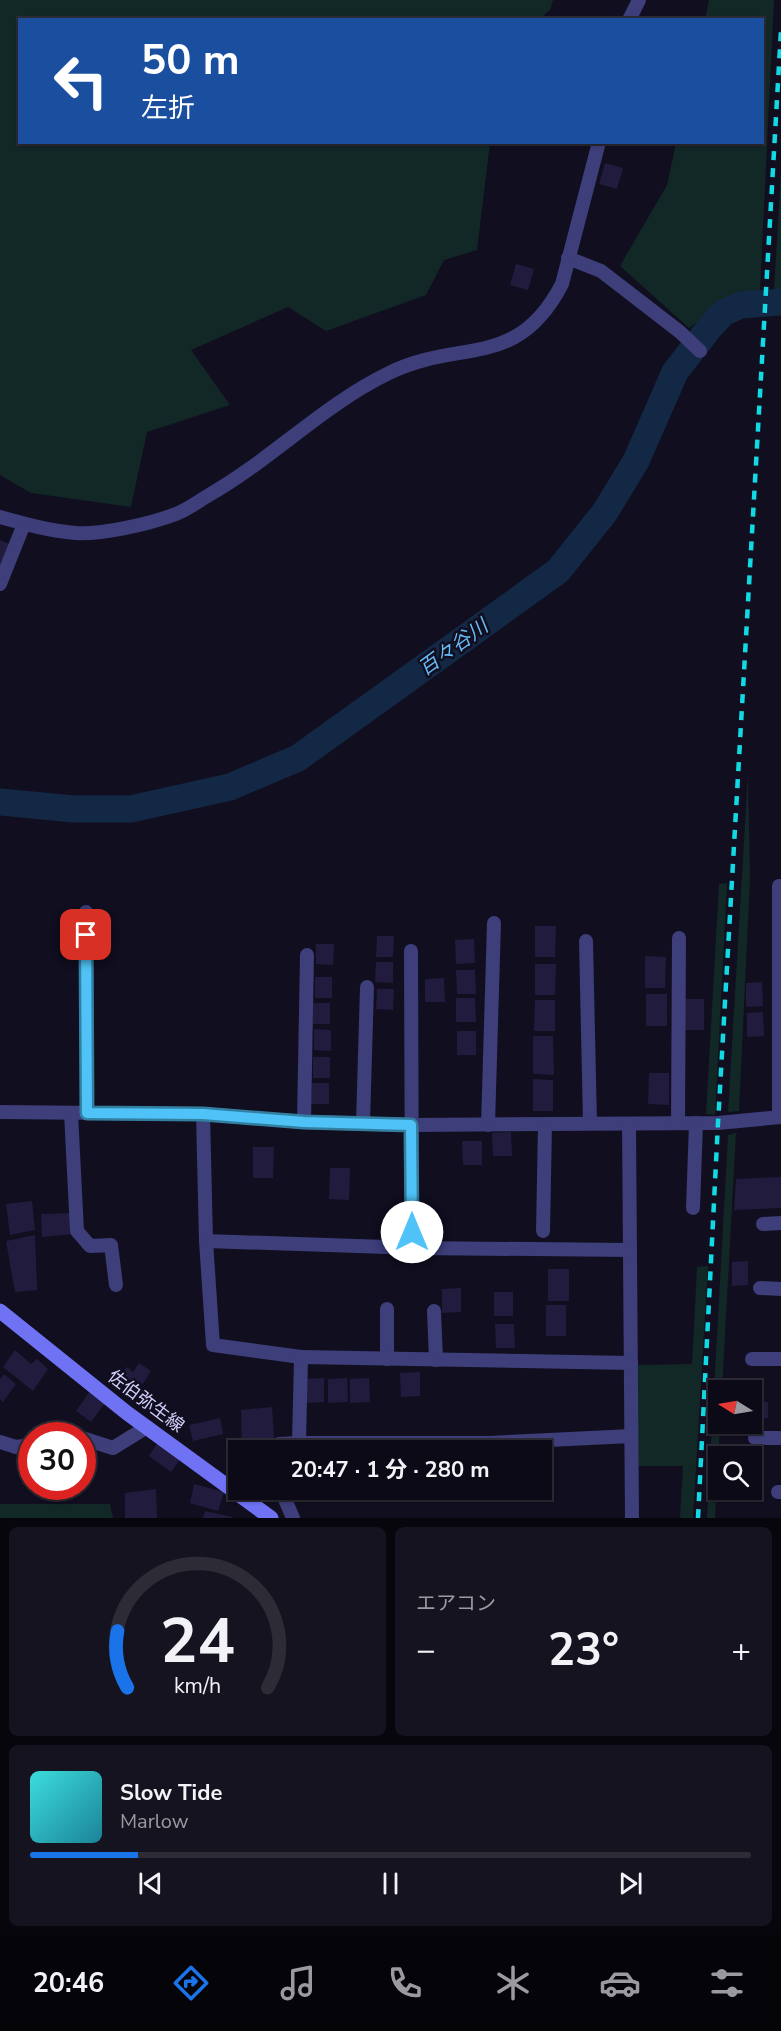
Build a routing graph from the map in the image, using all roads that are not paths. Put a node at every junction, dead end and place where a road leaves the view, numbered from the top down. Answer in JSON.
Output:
{"nodes":[{"id":1,"x":639,"y":0,"type":"edge"},
{"id":2,"x":630,"y":18,"type":"edge"},
{"id":3,"x":597,"y":144,"type":"edge"},
{"id":4,"x":568,"y":258,"type":"junction"},
{"id":5,"x":700,"y":351,"type":"dead end"},
{"id":6,"x":0,"y":517,"type":"edge"},
{"id":7,"x":24,"y":524,"type":"junction"},
{"id":8,"x":0,"y":584,"type":"edge"},
{"id":9,"x":781,"y":886,"type":"edge"},
{"id":10,"x":86,"y":912,"type":"dead end"},
{"id":11,"x":494,"y":923,"type":"dead end"},
{"id":12,"x":679,"y":938,"type":"dead end"},
{"id":13,"x":586,"y":941,"type":"dead end"},
{"id":14,"x":411,"y":951,"type":"dead end"},
{"id":15,"x":307,"y":955,"type":"dead end"},
{"id":16,"x":367,"y":987,"type":"dead end"},
{"id":17,"x":0,"y":1112,"type":"edge"},
{"id":18,"x":71,"y":1113,"type":"junction"},
{"id":19,"x":87,"y":1113,"type":"junction"},
{"id":20,"x":203,"y":1114,"type":"junction"},
{"id":21,"x":780,"y":1117,"type":"edge"},
{"id":22,"x":304,"y":1122,"type":"junction"},
{"id":23,"x":363,"y":1123,"type":"junction"},
{"id":24,"x":590,"y":1123,"type":"junction"},
{"id":25,"x":678,"y":1123,"type":"junction"},
{"id":26,"x":696,"y":1123,"type":"junction"},
{"id":27,"x":545,"y":1124,"type":"junction"},
{"id":28,"x":628,"y":1124,"type":"junction"},
{"id":29,"x":411,"y":1125,"type":"junction"},
{"id":30,"x":488,"y":1125,"type":"junction"},
{"id":31,"x":693,"y":1208,"type":"dead end"},
{"id":32,"x":781,"y":1223,"type":"edge"},
{"id":33,"x":763,"y":1224,"type":"dead end"},
{"id":34,"x":543,"y":1231,"type":"dead end"},
{"id":35,"x":412,"y":1232,"type":"dead end"},
{"id":36,"x":206,"y":1241,"type":"junction"},
{"id":37,"x":630,"y":1250,"type":"junction"},
{"id":38,"x":116,"y":1285,"type":"dead end"},
{"id":39,"x":760,"y":1288,"type":"dead end"},
{"id":40,"x":781,"y":1288,"type":"edge"},
{"id":41,"x":387,"y":1309,"type":"dead end"},
{"id":42,"x":0,"y":1311,"type":"edge"},
{"id":43,"x":434,"y":1311,"type":"dead end"},
{"id":44,"x":301,"y":1357,"type":"junction"},
{"id":45,"x":387,"y":1359,"type":"junction"},
{"id":46,"x":752,"y":1359,"type":"dead end"},
{"id":47,"x":781,"y":1359,"type":"edge"},
{"id":48,"x":436,"y":1360,"type":"junction"},
{"id":49,"x":631,"y":1363,"type":"junction"},
{"id":50,"x":147,"y":1427,"type":"junction"},
{"id":51,"x":631,"y":1436,"type":"junction"},
{"id":52,"x":755,"y":1438,"type":"dead end"},
{"id":53,"x":781,"y":1438,"type":"edge"},
{"id":54,"x":299,"y":1440,"type":"edge"},
{"id":55,"x":550,"y":1440,"type":"edge"},
{"id":56,"x":0,"y":1442,"type":"edge"},
{"id":57,"x":96,"y":1443,"type":"edge"},
{"id":58,"x":18,"y":1447,"type":"edge"},
{"id":59,"x":285,"y":1500,"type":"edge"},
{"id":60,"x":270,"y":1518,"type":"edge"},
{"id":61,"x":293,"y":1518,"type":"edge"},
{"id":62,"x":632,"y":1518,"type":"edge"}],
"edges":[{"from":1,"to":2,"type":"street"},
{"from":3,"to":4,"type":"street"},
{"from":4,"to":5,"type":"street"},
{"from":4,"to":7,"type":"street"},
{"from":6,"to":7,"type":"street"},
{"from":7,"to":8,"type":"street"},
{"from":9,"to":21,"type":"street"},
{"from":10,"to":19,"type":"street"},
{"from":11,"to":30,"type":"street"},
{"from":12,"to":25,"type":"street"},
{"from":13,"to":24,"type":"street"},
{"from":14,"to":29,"type":"street"},
{"from":15,"to":22,"type":"street"},
{"from":16,"to":23,"type":"street"},
{"from":17,"to":18,"type":"street"},
{"from":18,"to":19,"type":"street"},
{"from":18,"to":38,"type":"street"},
{"from":19,"to":20,"type":"street"},
{"from":20,"to":22,"type":"street"},
{"from":20,"to":36,"type":"street"},
{"from":21,"to":26,"type":"street"},
{"from":22,"to":23,"type":"street"},
{"from":23,"to":29,"type":"street"},
{"from":24,"to":27,"type":"street"},
{"from":24,"to":28,"type":"street"},
{"from":25,"to":26,"type":"street"},
{"from":25,"to":28,"type":"street"},
{"from":26,"to":31,"type":"street"},
{"from":27,"to":30,"type":"street"},
{"from":27,"to":34,"type":"street"},
{"from":28,"to":37,"type":"street"},
{"from":29,"to":30,"type":"street"},
{"from":29,"to":35,"type":"street"},
{"from":32,"to":33,"type":"street"},
{"from":36,"to":37,"type":"street"},
{"from":36,"to":44,"type":"street"},
{"from":37,"to":49,"type":"street"},
{"from":39,"to":40,"type":"street"},
{"from":41,"to":45,"type":"street"},
{"from":42,"to":50,"type":"main road","name":"佐伯弥生線"},
{"from":43,"to":48,"type":"street"},
{"from":44,"to":45,"type":"street"},
{"from":44,"to":54,"type":"street"},
{"from":45,"to":48,"type":"street"},
{"from":46,"to":47,"type":"street"},
{"from":48,"to":49,"type":"street"},
{"from":49,"to":51,"type":"street"},
{"from":50,"to":57,"type":"street"},
{"from":50,"to":60,"type":"main road","name":"佐伯弥生線"},
{"from":51,"to":55,"type":"street"},
{"from":51,"to":62,"type":"street"},
{"from":52,"to":53,"type":"street"},
{"from":56,"to":58,"type":"street"},
{"from":59,"to":61,"type":"street"}]}
